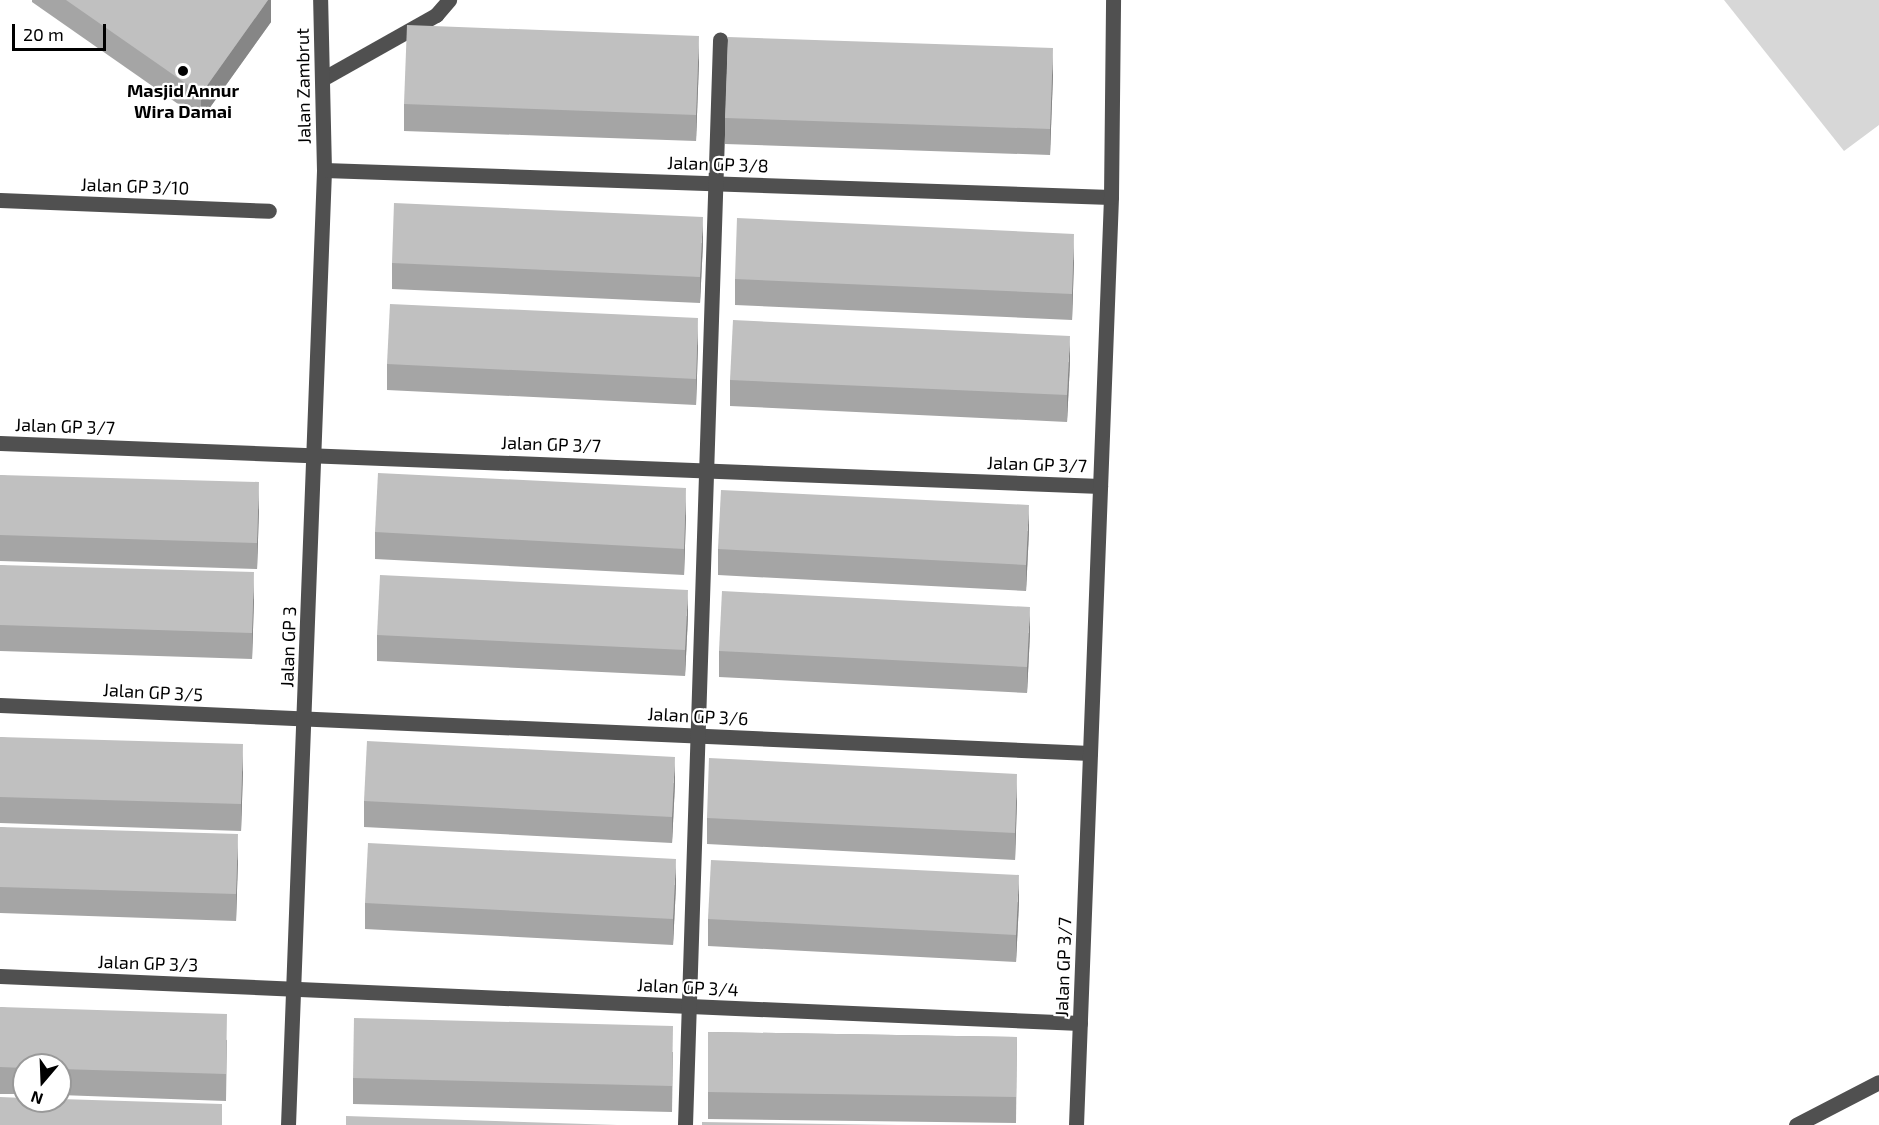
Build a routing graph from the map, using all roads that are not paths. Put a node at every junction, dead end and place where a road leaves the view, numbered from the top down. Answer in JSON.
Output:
{"nodes":[{"id":1,"x":320,"y":0,"type":"edge"},
{"id":2,"x":449,"y":0,"type":"edge"},
{"id":3,"x":1113,"y":0,"type":"edge"},
{"id":4,"x":720,"y":40,"type":"dead end"},
{"id":5,"x":324,"y":78,"type":"junction"},
{"id":6,"x":324,"y":170,"type":"junction"},
{"id":7,"x":715,"y":184,"type":"junction"},
{"id":8,"x":1111,"y":197,"type":"junction"},
{"id":9,"x":0,"y":200,"type":"edge"},
{"id":10,"x":269,"y":211,"type":"dead end"},
{"id":11,"x":0,"y":443,"type":"edge"},
{"id":12,"x":314,"y":454,"type":"junction"},
{"id":13,"x":706,"y":470,"type":"junction"},
{"id":14,"x":1100,"y":486,"type":"junction"},
{"id":15,"x":0,"y":705,"type":"edge"},
{"id":16,"x":304,"y":718,"type":"junction"},
{"id":17,"x":697,"y":736,"type":"junction"},
{"id":18,"x":1090,"y":753,"type":"junction"},
{"id":19,"x":0,"y":976,"type":"edge"},
{"id":20,"x":293,"y":989,"type":"junction"},
{"id":21,"x":689,"y":1006,"type":"junction"},
{"id":22,"x":1080,"y":1023,"type":"junction"},
{"id":23,"x":1879,"y":1082,"type":"edge"},
{"id":24,"x":288,"y":1125,"type":"edge"},
{"id":25,"x":685,"y":1125,"type":"edge"},
{"id":26,"x":1076,"y":1125,"type":"edge"},
{"id":27,"x":1796,"y":1125,"type":"edge"}],
"edges":[{"from":1,"to":5,"type":"street","name":"Jalan Zambrut"},
{"from":2,"to":5,"type":"street"},
{"from":3,"to":8,"type":"street","name":"Jalan GP 3/7"},
{"from":4,"to":7,"type":"street"},
{"from":5,"to":6,"type":"street","name":"Jalan Zambrut"},
{"from":6,"to":7,"type":"street","name":"Jalan GP 3/8"},
{"from":6,"to":12,"type":"street","name":"Jalan GP 3"},
{"from":7,"to":8,"type":"street","name":"Jalan GP 3/8"},
{"from":7,"to":13,"type":"street"},
{"from":8,"to":14,"type":"street","name":"Jalan GP 3/7"},
{"from":9,"to":10,"type":"street","name":"Jalan GP 3/10"},
{"from":11,"to":12,"type":"street","name":"Jalan GP 3/7"},
{"from":12,"to":13,"type":"street","name":"Jalan GP 3/7"},
{"from":12,"to":16,"type":"street","name":"Jalan GP 3"},
{"from":13,"to":14,"type":"street","name":"Jalan GP 3/7"},
{"from":13,"to":17,"type":"street"},
{"from":14,"to":18,"type":"street","name":"Jalan GP 3/7"},
{"from":15,"to":16,"type":"street","name":"Jalan GP 3/5"},
{"from":16,"to":17,"type":"street","name":"Jalan GP 3/6"},
{"from":16,"to":20,"type":"street","name":"Jalan GP 3"},
{"from":17,"to":18,"type":"street","name":"Jalan GP 3/6"},
{"from":17,"to":21,"type":"street"},
{"from":18,"to":22,"type":"street","name":"Jalan GP 3/7"},
{"from":19,"to":20,"type":"street","name":"Jalan GP 3/3"},
{"from":20,"to":21,"type":"street","name":"Jalan GP 3/4"},
{"from":20,"to":24,"type":"street","name":"Jalan GP 3"},
{"from":21,"to":22,"type":"street","name":"Jalan GP 3/4"},
{"from":21,"to":25,"type":"street"},
{"from":22,"to":26,"type":"street","name":"Jalan GP 3/7"},
{"from":23,"to":27,"type":"street"}]}
